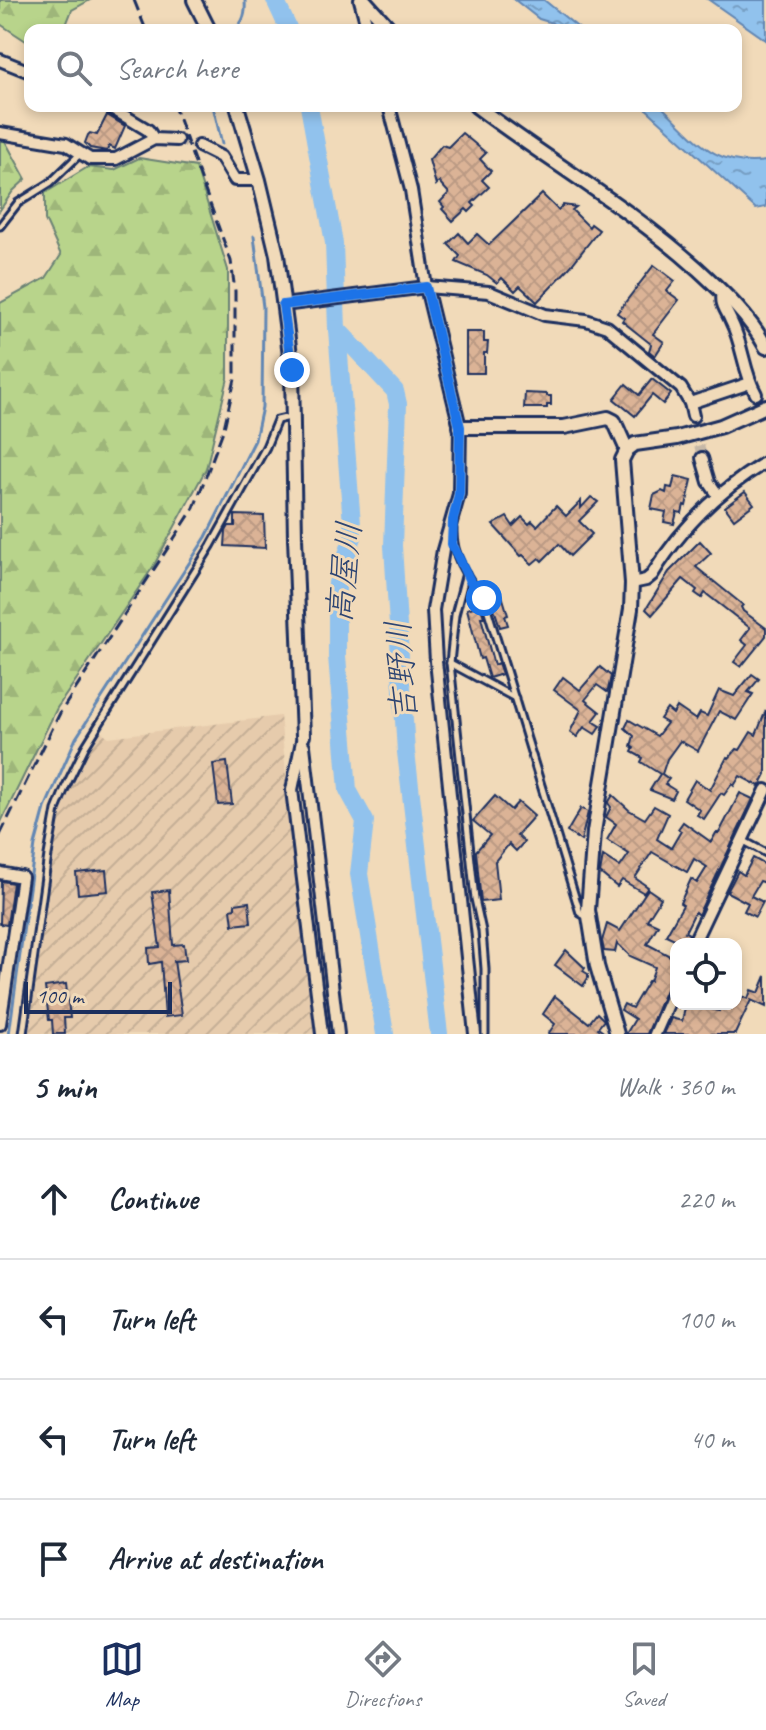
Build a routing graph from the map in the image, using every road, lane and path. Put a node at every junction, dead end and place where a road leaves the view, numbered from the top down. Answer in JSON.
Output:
{"nodes":[{"id":1,"x":194,"y":0,"type":"edge"},
{"id":2,"x":362,"y":0,"type":"edge"},
{"id":3,"x":206,"y":24,"type":"edge"},
{"id":4,"x":367,"y":24,"type":"edge"},
{"id":5,"x":385,"y":24,"type":"edge"},
{"id":6,"x":0,"y":60,"type":"edge"},
{"id":7,"x":24,"y":70,"type":"edge"},
{"id":8,"x":118,"y":112,"type":"edge"},
{"id":9,"x":239,"y":112,"type":"edge"},
{"id":10,"x":391,"y":112,"type":"edge"},
{"id":11,"x":485,"y":112,"type":"edge"},
{"id":12,"x":0,"y":133,"type":"edge"},
{"id":13,"x":154,"y":139,"type":"junction"},
{"id":14,"x":177,"y":140,"type":"tunnel mouth"},
{"id":15,"x":199,"y":146,"type":"tunnel mouth"},
{"id":16,"x":81,"y":153,"type":"junction"},
{"id":17,"x":259,"y":180,"type":"junction"},
{"id":18,"x":0,"y":226,"type":"edge"},
{"id":19,"x":424,"y":287,"type":"junction"},
{"id":20,"x":723,"y":292,"type":"junction"},
{"id":21,"x":283,"y":305,"type":"junction"},
{"id":22,"x":766,"y":347,"type":"edge"},
{"id":23,"x":750,"y":383,"type":"junction"},
{"id":24,"x":756,"y":394,"type":"dead end"},
{"id":25,"x":690,"y":403,"type":"junction"},
{"id":26,"x":766,"y":406,"type":"edge"},
{"id":27,"x":295,"y":416,"type":"junction"},
{"id":28,"x":693,"y":416,"type":"tunnel mouth"},
{"id":29,"x":460,"y":427,"type":"junction"},
{"id":30,"x":627,"y":450,"type":"junction"},
{"id":31,"x":702,"y":458,"type":"tunnel mouth"},
{"id":32,"x":766,"y":462,"type":"edge"},
{"id":33,"x":718,"y":495,"type":"junction"},
{"id":34,"x":453,"y":520,"type":"junction"},
{"id":35,"x":466,"y":573,"type":"junction"},
{"id":36,"x":632,"y":583,"type":"junction"},
{"id":37,"x":450,"y":663,"type":"junction"},
{"id":38,"x":515,"y":698,"type":"junction"},
{"id":39,"x":303,"y":736,"type":"junction"},
{"id":40,"x":766,"y":790,"type":"edge"},
{"id":41,"x":744,"y":841,"type":"junction"},
{"id":42,"x":766,"y":853,"type":"edge"},
{"id":43,"x":0,"y":873,"type":"edge"},
{"id":44,"x":589,"y":918,"type":"junction"},
{"id":45,"x":696,"y":938,"type":"edge"},
{"id":46,"x":2,"y":993,"type":"edge"},
{"id":47,"x":670,"y":1000,"type":"edge"},
{"id":48,"x":0,"y":1024,"type":"edge"},
{"id":49,"x":23,"y":1034,"type":"edge"},
{"id":50,"x":322,"y":1034,"type":"edge"},
{"id":51,"x":338,"y":1034,"type":"edge"},
{"id":52,"x":475,"y":1034,"type":"edge"},
{"id":53,"x":485,"y":1034,"type":"edge"},
{"id":54,"x":617,"y":1034,"type":"edge"},
{"id":55,"x":655,"y":1034,"type":"edge"}],
"edges":[{"from":1,"to":3,"type":"street"},
{"from":2,"to":4,"type":"street"},
{"from":2,"to":5,"type":"street"},
{"from":6,"to":7,"type":"street"},
{"from":8,"to":13,"type":"street"},
{"from":9,"to":17,"type":"street"},
{"from":10,"to":19,"type":"street"},
{"from":11,"to":20,"type":"street"},
{"from":12,"to":16,"type":"street"},
{"from":13,"to":14,"type":"street"},
{"from":13,"to":16,"type":"street"},
{"from":15,"to":17,"type":"street"},
{"from":16,"to":18,"type":"lane"},
{"from":17,"to":21,"type":"street"},
{"from":19,"to":21,"type":"street"},
{"from":19,"to":25,"type":"street"},
{"from":19,"to":29,"type":"street"},
{"from":20,"to":22,"type":"street"},
{"from":20,"to":23,"type":"street"},
{"from":21,"to":27,"type":"street"},
{"from":23,"to":24,"type":"street"},
{"from":23,"to":25,"type":"street"},
{"from":25,"to":28,"type":"street"},
{"from":26,"to":30,"type":"street"},
{"from":27,"to":39,"type":"street"},
{"from":27,"to":49,"type":"lane"},
{"from":29,"to":30,"type":"street"},
{"from":29,"to":34,"type":"street"},
{"from":30,"to":36,"type":"street"},
{"from":31,"to":33,"type":"street"},
{"from":32,"to":33,"type":"street"},
{"from":33,"to":36,"type":"street"},
{"from":34,"to":35,"type":"lane"},
{"from":34,"to":52,"type":"street"},
{"from":35,"to":37,"type":"lane"},
{"from":35,"to":38,"type":"lane"},
{"from":36,"to":44,"type":"street"},
{"from":37,"to":38,"type":"lane"},
{"from":37,"to":53,"type":"lane"},
{"from":38,"to":44,"type":"lane"},
{"from":39,"to":50,"type":"street"},
{"from":39,"to":51,"type":"street"},
{"from":40,"to":41,"type":"street"},
{"from":41,"to":42,"type":"lane"},
{"from":41,"to":45,"type":"street"},
{"from":43,"to":46,"type":"street"},
{"from":44,"to":54,"type":"street"},
{"from":46,"to":48,"type":"street"},
{"from":47,"to":55,"type":"street"}]}
